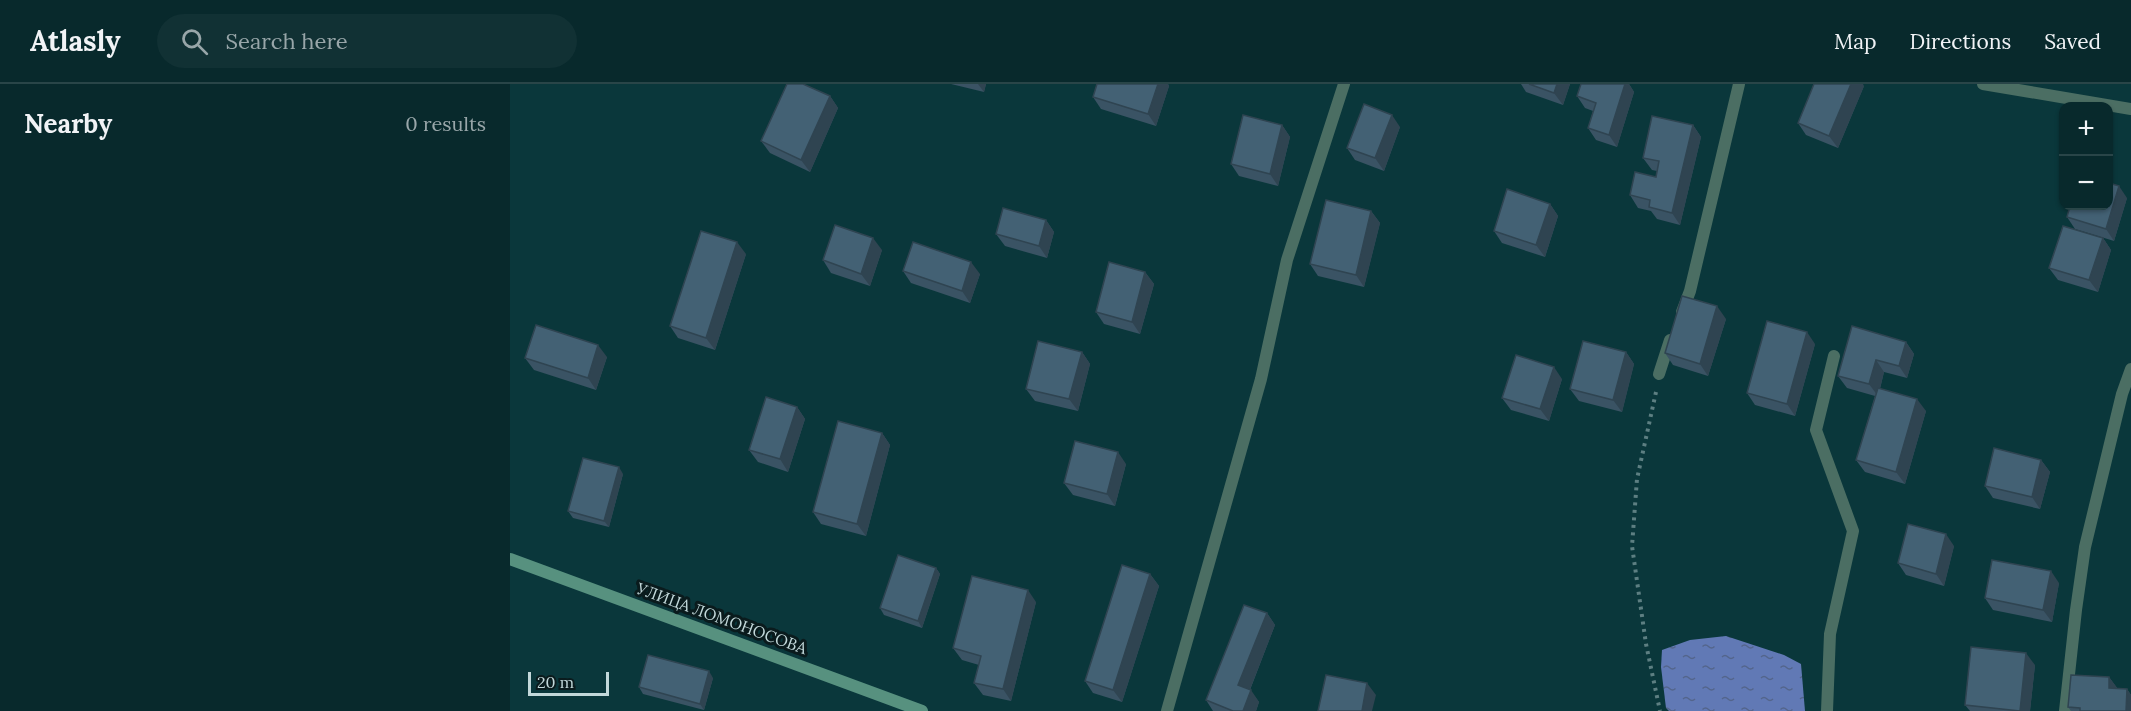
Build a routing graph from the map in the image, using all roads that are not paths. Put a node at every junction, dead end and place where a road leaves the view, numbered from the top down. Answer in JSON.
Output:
{"nodes":[{"id":1,"x":1344,"y":84,"type":"edge"},
{"id":2,"x":1739,"y":84,"type":"edge"},
{"id":3,"x":1983,"y":84,"type":"edge"},
{"id":4,"x":2131,"y":109,"type":"edge"},
{"id":5,"x":1834,"y":356,"type":"dead end"},
{"id":6,"x":2131,"y":369,"type":"edge"},
{"id":7,"x":1659,"y":374,"type":"road end"},
{"id":8,"x":510,"y":559,"type":"edge"},
{"id":9,"x":890,"y":705,"type":"edge"},
{"id":10,"x":922,"y":711,"type":"edge"},
{"id":11,"x":1167,"y":711,"type":"edge"},
{"id":12,"x":1827,"y":711,"type":"edge"},
{"id":13,"x":2065,"y":711,"type":"edge"}],
"edges":[{"from":1,"to":11,"type":"street"},
{"from":2,"to":7,"type":"street"},
{"from":3,"to":4,"type":"street"},
{"from":5,"to":12,"type":"street"},
{"from":6,"to":13,"type":"street"},
{"from":8,"to":9,"type":"street","name":"УЛИЦА ЛОМОНОСОВА"},
{"from":9,"to":10,"type":"street","name":"УЛИЦА ЛОМОНОСОВА"}]}
